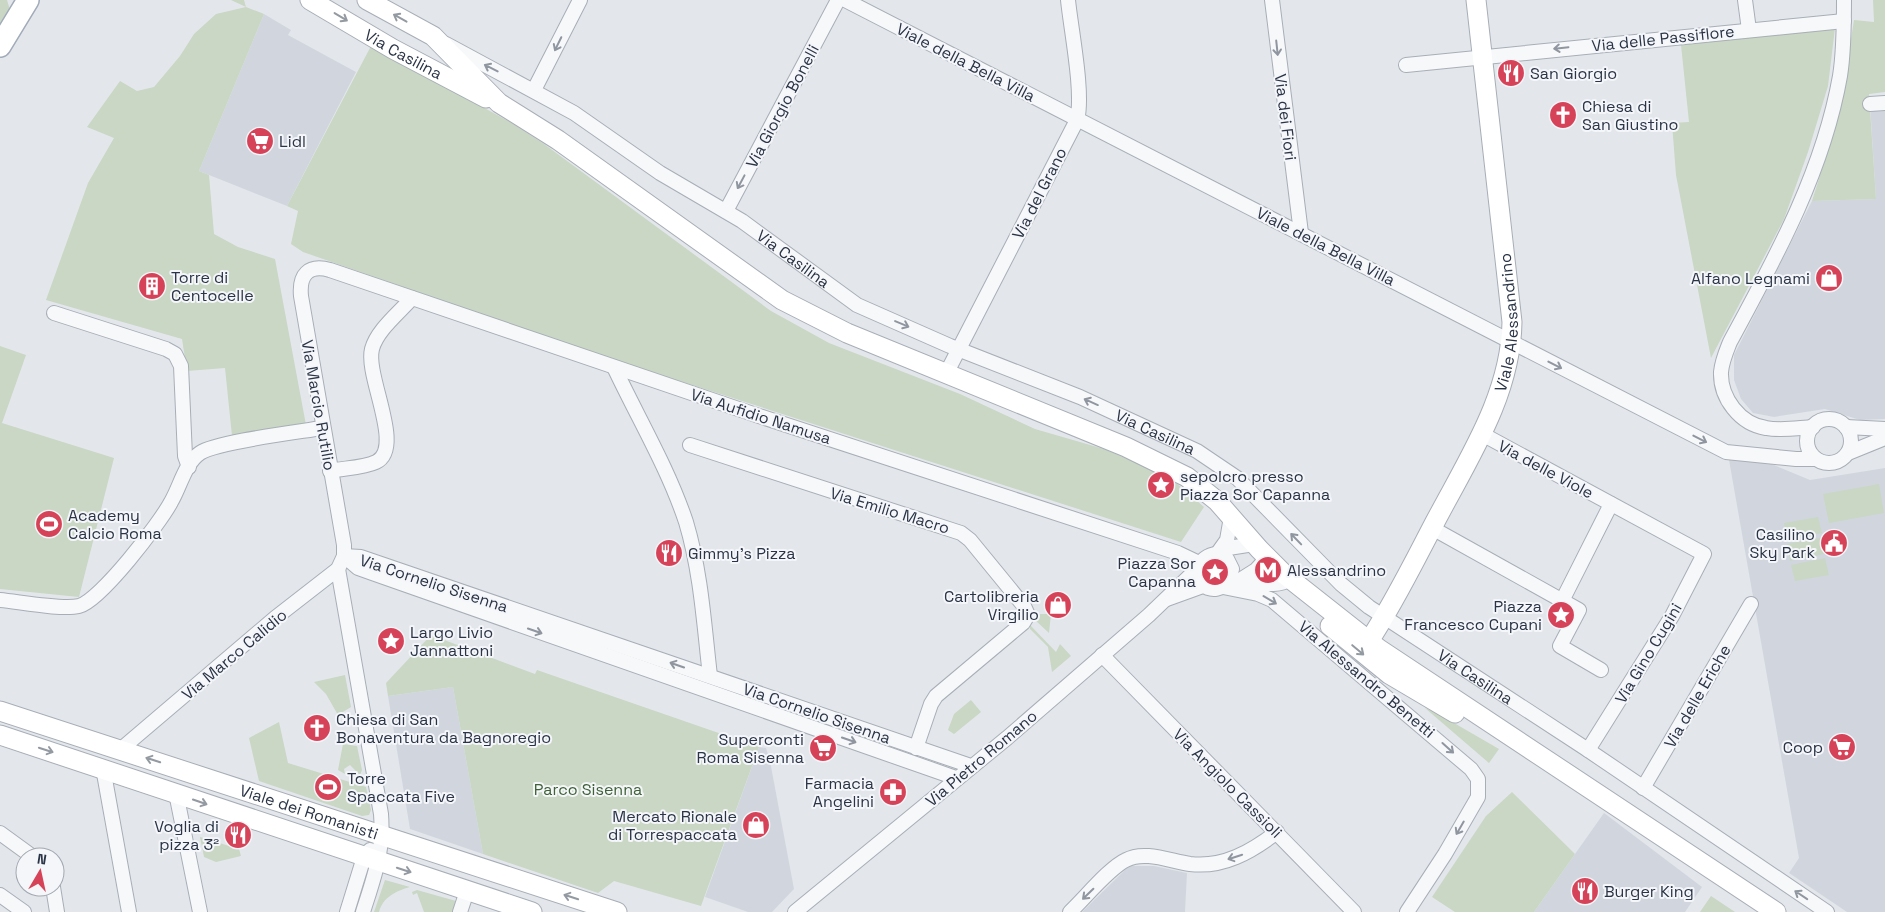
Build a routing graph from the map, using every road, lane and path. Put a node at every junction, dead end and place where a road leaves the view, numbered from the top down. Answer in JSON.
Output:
{"nodes":[{"id":1,"x":310,"y":0,"type":"edge"},
{"id":2,"x":367,"y":0,"type":"edge"},
{"id":3,"x":580,"y":0,"type":"edge"},
{"id":4,"x":838,"y":0,"type":"edge"},
{"id":5,"x":845,"y":0,"type":"edge"},
{"id":6,"x":1068,"y":0,"type":"edge"},
{"id":7,"x":1272,"y":0,"type":"edge"},
{"id":8,"x":1476,"y":0,"type":"edge"},
{"id":9,"x":1745,"y":0,"type":"edge"},
{"id":10,"x":1844,"y":0,"type":"edge"},
{"id":11,"x":21,"y":4,"type":"edge"},
{"id":12,"x":1844,"y":21,"type":"junction"},
{"id":13,"x":1749,"y":30,"type":"junction"},
{"id":14,"x":433,"y":36,"type":"junction"},
{"id":15,"x":0,"y":46,"type":"edge"},
{"id":16,"x":1482,"y":56,"type":"junction"},
{"id":17,"x":1406,"y":65,"type":"dead end"},
{"id":18,"x":534,"y":90,"type":"junction"},
{"id":19,"x":1885,"y":102,"type":"edge"},
{"id":20,"x":499,"y":103,"type":"junction"},
{"id":21,"x":1870,"y":104,"type":"dead end"},
{"id":22,"x":1078,"y":120,"type":"junction"},
{"id":23,"x":726,"y":211,"type":"junction"},
{"id":24,"x":1301,"y":233,"type":"junction"},
{"id":25,"x":323,"y":268,"type":"joint"},
{"id":26,"x":412,"y":298,"type":"junction"},
{"id":27,"x":54,"y":313,"type":"dead end"},
{"id":28,"x":1512,"y":342,"type":"junction"},
{"id":29,"x":959,"y":349,"type":"junction"},
{"id":30,"x":614,"y":367,"type":"junction"},
{"id":31,"x":946,"y":374,"type":"junction"},
{"id":32,"x":1813,"y":427,"type":"junction"},
{"id":33,"x":1846,"y":427,"type":"junction"},
{"id":34,"x":322,"y":428,"type":"junction"},
{"id":35,"x":1885,"y":429,"type":"edge"},
{"id":36,"x":1482,"y":434,"type":"junction"},
{"id":37,"x":1885,"y":438,"type":"edge"},
{"id":38,"x":690,"y":445,"type":"dead end"},
{"id":39,"x":1848,"y":453,"type":"junction"},
{"id":40,"x":1816,"y":459,"type":"junction"},
{"id":41,"x":189,"y":467,"type":"junction"},
{"id":42,"x":330,"y":471,"type":"junction"},
{"id":43,"x":1611,"y":504,"type":"junction"},
{"id":44,"x":1231,"y":517,"type":"junction"},
{"id":45,"x":1432,"y":528,"type":"junction"},
{"id":46,"x":1254,"y":544,"type":"junction"},
{"id":47,"x":1219,"y":552,"type":"junction"},
{"id":48,"x":1704,"y":554,"type":"joint"},
{"id":49,"x":1267,"y":558,"type":"junction"},
{"id":50,"x":341,"y":562,"type":"junction"},
{"id":51,"x":1198,"y":566,"type":"junction"},
{"id":52,"x":1290,"y":579,"type":"junction"},
{"id":53,"x":1229,"y":584,"type":"junction"},
{"id":54,"x":1204,"y":586,"type":"junction"},
{"id":55,"x":0,"y":600,"type":"edge"},
{"id":56,"x":1164,"y":600,"type":"junction"},
{"id":57,"x":1562,"y":601,"type":"junction"},
{"id":58,"x":1751,"y":604,"type":"dead end"},
{"id":59,"x":1384,"y":618,"type":"junction"},
{"id":60,"x":1369,"y":641,"type":"junction"},
{"id":61,"x":1102,"y":655,"type":"junction"},
{"id":62,"x":1601,"y":670,"type":"dead end"},
{"id":63,"x":710,"y":676,"type":"junction"},
{"id":64,"x":0,"y":711,"type":"edge"},
{"id":65,"x":0,"y":735,"type":"edge"},
{"id":66,"x":1518,"y":741,"type":"junction"},
{"id":67,"x":916,"y":748,"type":"junction"},
{"id":68,"x":120,"y":750,"type":"junction"},
{"id":69,"x":1588,"y":750,"type":"junction"},
{"id":70,"x":971,"y":766,"type":"junction"},
{"id":71,"x":103,"y":768,"type":"junction"},
{"id":72,"x":956,"y":778,"type":"junction"},
{"id":73,"x":1643,"y":788,"type":"junction"},
{"id":74,"x":176,"y":794,"type":"junction"},
{"id":75,"x":1276,"y":832,"type":"junction"},
{"id":76,"x":0,"y":833,"type":"edge"},
{"id":77,"x":382,"y":835,"type":"junction"},
{"id":78,"x":19,"y":847,"type":"edge"},
{"id":79,"x":372,"y":859,"type":"junction"},
{"id":80,"x":467,"y":891,"type":"junction"},
{"id":81,"x":0,"y":895,"type":"edge"},
{"id":82,"x":55,"y":897,"type":"edge"},
{"id":83,"x":24,"y":912,"type":"edge"},
{"id":84,"x":57,"y":912,"type":"edge"},
{"id":85,"x":129,"y":912,"type":"edge"},
{"id":86,"x":200,"y":912,"type":"edge"},
{"id":87,"x":347,"y":912,"type":"edge"},
{"id":88,"x":363,"y":912,"type":"edge"},
{"id":89,"x":460,"y":912,"type":"edge"},
{"id":90,"x":532,"y":912,"type":"edge"},
{"id":91,"x":618,"y":912,"type":"edge"},
{"id":92,"x":795,"y":912,"type":"edge"},
{"id":93,"x":1070,"y":912,"type":"edge"},
{"id":94,"x":1354,"y":912,"type":"edge"},
{"id":95,"x":1407,"y":912,"type":"edge"},
{"id":96,"x":1776,"y":912,"type":"edge"},
{"id":97,"x":1827,"y":912,"type":"edge"}],
"edges":[{"from":1,"to":20,"type":"main road","name":"Via Casilina","one_way":true},
{"from":14,"to":2,"type":"main road","name":"Via Casilina","one_way":true},
{"from":3,"to":18,"type":"street","one_way":true},
{"from":4,"to":23,"type":"street","name":"Via Giorgio Bonelli","one_way":true},
{"from":5,"to":22,"type":"street","name":"Viale della Bella Villa"},
{"from":6,"to":22,"type":"street","name":"Via del Grano"},
{"from":7,"to":24,"type":"street","name":"Via dei Fiori","one_way":true},
{"from":8,"to":16,"type":"main road","name":"Viale Alessandrino"},
{"from":9,"to":13,"type":"street"},
{"from":10,"to":12,"type":"street"},
{"from":11,"to":15,"type":"main road"},
{"from":12,"to":13,"type":"street","name":"Via delle Passiflore"},
{"from":12,"to":32,"type":"street"},
{"from":13,"to":16,"type":"street","name":"Via delle Passiflore","one_way":true},
{"from":18,"to":14,"type":"street","name":"Via Casilina","one_way":true},
{"from":14,"to":20,"type":"main road","name":"Via Casilina"},
{"from":16,"to":17,"type":"street","name":"Via delle Passiflore"},
{"from":16,"to":28,"type":"main road","name":"Viale Alessandrino"},
{"from":18,"to":23,"type":"street","name":"Via Casilina"},
{"from":19,"to":21,"type":"street"},
{"from":20,"to":31,"type":"main road","name":"Via Casilina"},
{"from":22,"to":24,"type":"street","name":"Viale della Bella Villa"},
{"from":22,"to":29,"type":"street","name":"Via del Grano"},
{"from":23,"to":29,"type":"street","name":"Via Casilina","one_way":true},
{"from":24,"to":28,"type":"street","name":"Viale della Bella Villa"},
{"from":25,"to":26,"type":"street","name":"Via Aufidio Namusa"},
{"from":25,"to":34,"type":"street","name":"Via Marcio Rutilio"},
{"from":26,"to":30,"type":"street","name":"Via Aufidio Namusa"},
{"from":26,"to":42,"type":"street"},
{"from":27,"to":41,"type":"street"},
{"from":28,"to":36,"type":"main road","name":"Viale Alessandrino"},
{"from":28,"to":40,"type":"street","name":"Viale della Bella Villa","one_way":true},
{"from":29,"to":31,"type":"street","name":"Via del Grano"},
{"from":59,"to":29,"type":"street","name":"Via Casilina","one_way":true},
{"from":30,"to":51,"type":"street","name":"Via Aufidio Namusa"},
{"from":30,"to":63,"type":"street"},
{"from":31,"to":44,"type":"main road","name":"Via Casilina"},
{"from":32,"to":33,"type":"street"},
{"from":32,"to":40,"type":"street"},
{"from":33,"to":35,"type":"street"},
{"from":33,"to":39,"type":"street"},
{"from":34,"to":41,"type":"street"},
{"from":34,"to":42,"type":"street","name":"Via Marcio Rutilio"},
{"from":36,"to":43,"type":"street","name":"Via delle Viole"},
{"from":36,"to":45,"type":"main road","name":"Viale Alessandrino"},
{"from":37,"to":39,"type":"street","name":"Viale della Bella Villa"},
{"from":38,"to":67,"type":"street","name":"Via Emilio Macro"},
{"from":39,"to":40,"type":"street","name":"Viale della Bella Villa"},
{"from":41,"to":55,"type":"street"},
{"from":42,"to":50,"type":"street","name":"Via Marcio Rutilio"},
{"from":43,"to":48,"type":"street","name":"Via delle Viole"},
{"from":43,"to":57,"type":"street","name":"Via delle Viole"},
{"from":44,"to":46,"type":"main road","name":"Via Casilina"},
{"from":44,"to":47,"type":"street"},
{"from":45,"to":57,"type":"street"},
{"from":45,"to":59,"type":"main road","name":"Viale Alessandrino"},
{"from":46,"to":47,"type":"street"},
{"from":46,"to":49,"type":"main road","name":"Via Casilina"},
{"from":47,"to":51,"type":"street"},
{"from":47,"to":53,"type":"street"},
{"from":48,"to":69,"type":"street","name":"Via Gino Cugini"},
{"from":49,"to":52,"type":"main road","name":"Via Casilina"},
{"from":49,"to":53,"type":"street"},
{"from":63,"to":50,"type":"street","name":"Via Cornelio Sisenna","one_way":true},
{"from":50,"to":68,"type":"street","name":"Via Marco Calidio"},
{"from":50,"to":72,"type":"street","name":"Via Cornelio Sisenna","one_way":true},
{"from":50,"to":77,"type":"street","name":"Via Marcio Rutilio"},
{"from":51,"to":54,"type":"street"},
{"from":51,"to":56,"type":"street","name":"Via Pietro Romano"},
{"from":52,"to":53,"type":"street"},
{"from":52,"to":60,"type":"main road","name":"Via Casilina"},
{"from":52,"to":66,"type":"main road","name":"Via Casilina","one_way":true},
{"from":53,"to":54,"type":"street"},
{"from":53,"to":95,"type":"street","name":"Via Alessandro Benetti","one_way":true},
{"from":54,"to":56,"type":"street","name":"Via Pietro Romano"},
{"from":56,"to":61,"type":"street","name":"Via Pietro Romano"},
{"from":57,"to":62,"type":"street"},
{"from":58,"to":73,"type":"street","name":"Via delle Eriche"},
{"from":59,"to":60,"type":"main road","name":"Viale Alessandrino"},
{"from":59,"to":69,"type":"street","name":"Via Casilina"},
{"from":60,"to":66,"type":"main road","name":"Via Casilina"},
{"from":61,"to":70,"type":"street","name":"Via Pietro Romano"},
{"from":61,"to":75,"type":"street","name":"Via Angiolo Cassioli"},
{"from":63,"to":67,"type":"street","name":"Via Cornelio Sisenna"},
{"from":64,"to":68,"type":"main road","name":"Viale dei Romanisti"},
{"from":65,"to":71,"type":"main road","name":"Viale dei Romanisti","one_way":true},
{"from":66,"to":96,"type":"main road","name":"Via Casilina"},
{"from":67,"to":70,"type":"street","name":"Via Cornelio Sisenna"},
{"from":77,"to":68,"type":"main road","name":"Viale dei Romanisti","one_way":true},
{"from":69,"to":73,"type":"street","name":"Via Casilina"},
{"from":70,"to":72,"type":"street","name":"Via Pietro Romano"},
{"from":71,"to":74,"type":"main road","name":"Viale dei Romanisti"},
{"from":71,"to":85,"type":"street"},
{"from":72,"to":92,"type":"street","name":"Via Pietro Romano"},
{"from":97,"to":73,"type":"street","name":"Via Casilina","one_way":true},
{"from":74,"to":79,"type":"main road","name":"Viale dei Romanisti","one_way":true},
{"from":74,"to":86,"type":"street"},
{"from":75,"to":93,"type":"street","one_way":true},
{"from":75,"to":94,"type":"street","name":"Via Angiolo Cassioli"},
{"from":76,"to":78,"type":"street"},
{"from":77,"to":79,"type":"street"},
{"from":91,"to":77,"type":"main road","name":"Viale dei Romanisti","one_way":true},
{"from":79,"to":80,"type":"main road","name":"Viale dei Romanisti","one_way":true},
{"from":79,"to":87,"type":"street"},
{"from":79,"to":88,"type":"street"},
{"from":80,"to":89,"type":"street"},
{"from":80,"to":90,"type":"main road","name":"Viale dei Romanisti"},
{"from":81,"to":83,"type":"street"},
{"from":82,"to":84,"type":"street"}]}
